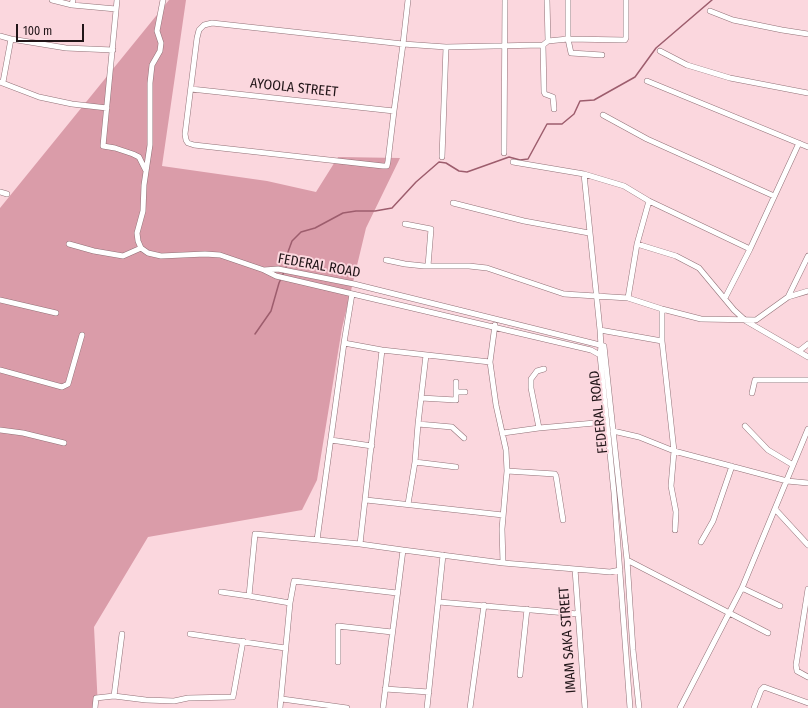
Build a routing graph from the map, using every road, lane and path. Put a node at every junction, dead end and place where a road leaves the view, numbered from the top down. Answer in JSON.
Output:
{"nodes":[{"id":1,"x":52,"y":0,"type":"edge"},
{"id":2,"x":117,"y":0,"type":"edge"},
{"id":3,"x":163,"y":0,"type":"edge"},
{"id":4,"x":408,"y":0,"type":"edge"},
{"id":5,"x":505,"y":0,"type":"edge"},
{"id":6,"x":547,"y":0,"type":"edge"},
{"id":7,"x":568,"y":0,"type":"edge"},
{"id":8,"x":626,"y":0,"type":"edge"},
{"id":9,"x":72,"y":2,"type":"edge"},
{"id":10,"x":116,"y":9,"type":"junction"},
{"id":11,"x":710,"y":11,"type":"dead end"},
{"id":12,"x":808,"y":34,"type":"edge"},
{"id":13,"x":0,"y":36,"type":"edge"},
{"id":14,"x":11,"y":39,"type":"junction"},
{"id":15,"x":568,"y":39,"type":"junction"},
{"id":16,"x":546,"y":43,"type":"junction"},
{"id":17,"x":403,"y":44,"type":"junction"},
{"id":18,"x":505,"y":46,"type":"junction"},
{"id":19,"x":446,"y":47,"type":"junction"},
{"id":20,"x":113,"y":50,"type":"junction"},
{"id":21,"x":660,"y":50,"type":"dead end"},
{"id":22,"x":602,"y":55,"type":"dead end"},
{"id":23,"x":647,"y":81,"type":"dead end"},
{"id":24,"x":1,"y":82,"type":"edge"},
{"id":25,"x":191,"y":89,"type":"junction"},
{"id":26,"x":808,"y":92,"type":"edge"},
{"id":27,"x":107,"y":108,"type":"junction"},
{"id":28,"x":554,"y":109,"type":"dead end"},
{"id":29,"x":394,"y":111,"type":"junction"},
{"id":30,"x":603,"y":115,"type":"dead end"},
{"id":31,"x":799,"y":143,"type":"junction"},
{"id":32,"x":808,"y":148,"type":"edge"},
{"id":33,"x":504,"y":153,"type":"dead end"},
{"id":34,"x":442,"y":157,"type":"dead end"},
{"id":35,"x":513,"y":162,"type":"dead end"},
{"id":36,"x":146,"y":171,"type":"junction"},
{"id":37,"x":584,"y":174,"type":"junction"},
{"id":38,"x":0,"y":192,"type":"edge"},
{"id":39,"x":7,"y":194,"type":"dead end"},
{"id":40,"x":774,"y":196,"type":"junction"},
{"id":41,"x":650,"y":201,"type":"junction"},
{"id":42,"x":453,"y":203,"type":"dead end"},
{"id":43,"x":405,"y":224,"type":"dead end"},
{"id":44,"x":589,"y":233,"type":"junction"},
{"id":45,"x":70,"y":244,"type":"dead end"},
{"id":46,"x":637,"y":244,"type":"junction"},
{"id":47,"x":141,"y":248,"type":"junction"},
{"id":48,"x":750,"y":249,"type":"junction"},
{"id":49,"x":808,"y":256,"type":"edge"},
{"id":50,"x":386,"y":260,"type":"dead end"},
{"id":51,"x":428,"y":266,"type":"junction"},
{"id":52,"x":264,"y":270,"type":"junction"},
{"id":53,"x":808,"y":291,"type":"edge"},
{"id":54,"x":352,"y":294,"type":"junction"},
{"id":55,"x":597,"y":296,"type":"junction"},
{"id":56,"x":628,"y":298,"type":"junction"},
{"id":57,"x":725,"y":298,"type":"junction"},
{"id":58,"x":788,"y":298,"type":"junction"},
{"id":59,"x":0,"y":300,"type":"edge"},
{"id":60,"x":662,"y":310,"type":"junction"},
{"id":61,"x":56,"y":313,"type":"dead end"},
{"id":62,"x":496,"y":319,"type":"junction"},
{"id":63,"x":746,"y":321,"type":"junction"},
{"id":64,"x":494,"y":326,"type":"junction"},
{"id":65,"x":600,"y":330,"type":"junction"},
{"id":66,"x":82,"y":335,"type":"dead end"},
{"id":67,"x":662,"y":341,"type":"junction"},
{"id":68,"x":344,"y":343,"type":"junction"},
{"id":69,"x":808,"y":344,"type":"edge"},
{"id":70,"x":601,"y":346,"type":"junction"},
{"id":71,"x":382,"y":350,"type":"junction"},
{"id":72,"x":799,"y":352,"type":"junction"},
{"id":73,"x":426,"y":355,"type":"junction"},
{"id":74,"x":600,"y":355,"type":"junction"},
{"id":75,"x":808,"y":357,"type":"edge"},
{"id":76,"x":490,"y":362,"type":"junction"},
{"id":77,"x":544,"y":369,"type":"dead end"},
{"id":78,"x":0,"y":370,"type":"edge"},
{"id":79,"x":808,"y":380,"type":"edge"},
{"id":80,"x":456,"y":382,"type":"dead end"},
{"id":81,"x":456,"y":392,"type":"junction"},
{"id":82,"x":465,"y":392,"type":"dead end"},
{"id":83,"x":752,"y":393,"type":"dead end"},
{"id":84,"x":421,"y":398,"type":"junction"},
{"id":85,"x":606,"y":422,"type":"junction"},
{"id":86,"x":418,"y":424,"type":"junction"},
{"id":87,"x":745,"y":426,"type":"dead end"},
{"id":88,"x":539,"y":428,"type":"junction"},
{"id":89,"x":0,"y":430,"type":"edge"},
{"id":90,"x":613,"y":431,"type":"junction"},
{"id":91,"x":807,"y":432,"type":"edge"},
{"id":92,"x":503,"y":433,"type":"junction"},
{"id":93,"x":464,"y":438,"type":"dead end"},
{"id":94,"x":332,"y":440,"type":"junction"},
{"id":95,"x":64,"y":443,"type":"dead end"},
{"id":96,"x":372,"y":446,"type":"junction"},
{"id":97,"x":674,"y":451,"type":"junction"},
{"id":98,"x":414,"y":462,"type":"junction"},
{"id":99,"x":793,"y":465,"type":"junction"},
{"id":100,"x":732,"y":466,"type":"junction"},
{"id":101,"x":456,"y":467,"type":"dead end"},
{"id":102,"x":507,"y":471,"type":"junction"},
{"id":103,"x":787,"y":481,"type":"junction"},
{"id":104,"x":808,"y":483,"type":"edge"},
{"id":105,"x":366,"y":500,"type":"junction"},
{"id":106,"x":408,"y":504,"type":"junction"},
{"id":107,"x":775,"y":508,"type":"junction"},
{"id":108,"x":503,"y":515,"type":"junction"},
{"id":109,"x":563,"y":520,"type":"dead end"},
{"id":110,"x":676,"y":530,"type":"dead end"},
{"id":111,"x":317,"y":540,"type":"junction"},
{"id":112,"x":700,"y":542,"type":"dead end"},
{"id":113,"x":360,"y":544,"type":"junction"},
{"id":114,"x":808,"y":544,"type":"edge"},
{"id":115,"x":402,"y":550,"type":"junction"},
{"id":116,"x":443,"y":555,"type":"junction"},
{"id":117,"x":627,"y":560,"type":"junction"},
{"id":118,"x":503,"y":563,"type":"junction"},
{"id":119,"x":575,"y":569,"type":"junction"},
{"id":120,"x":620,"y":570,"type":"junction"},
{"id":121,"x":742,"y":588,"type":"junction"},
{"id":122,"x":808,"y":589,"type":"edge"},
{"id":123,"x":221,"y":592,"type":"dead end"},
{"id":124,"x":397,"y":593,"type":"junction"},
{"id":125,"x":249,"y":596,"type":"junction"},
{"id":126,"x":439,"y":602,"type":"junction"},
{"id":127,"x":290,"y":603,"type":"junction"},
{"id":128,"x":484,"y":605,"type":"junction"},
{"id":129,"x":780,"y":606,"type":"dead end"},
{"id":130,"x":527,"y":609,"type":"junction"},
{"id":131,"x":729,"y":613,"type":"junction"},
{"id":132,"x":578,"y":614,"type":"junction"},
{"id":133,"x":392,"y":632,"type":"junction"},
{"id":134,"x":768,"y":633,"type":"dead end"},
{"id":135,"x":122,"y":634,"type":"dead end"},
{"id":136,"x":190,"y":634,"type":"dead end"},
{"id":137,"x":243,"y":641,"type":"junction"},
{"id":138,"x":285,"y":648,"type":"junction"},
{"id":139,"x":338,"y":662,"type":"dead end"},
{"id":140,"x":635,"y":668,"type":"junction"},
{"id":141,"x":627,"y":669,"type":"junction"},
{"id":142,"x":520,"y":675,"type":"dead end"},
{"id":143,"x":808,"y":677,"type":"edge"},
{"id":144,"x":386,"y":689,"type":"junction"},
{"id":145,"x":429,"y":692,"type":"junction"},
{"id":146,"x":114,"y":696,"type":"junction"},
{"id":147,"x":282,"y":700,"type":"junction"},
{"id":148,"x":808,"y":703,"type":"edge"},
{"id":149,"x":329,"y":707,"type":"edge"},
{"id":150,"x":95,"y":708,"type":"edge"},
{"id":151,"x":280,"y":708,"type":"edge"},
{"id":152,"x":347,"y":708,"type":"edge"},
{"id":153,"x":383,"y":708,"type":"edge"},
{"id":154,"x":427,"y":708,"type":"edge"},
{"id":155,"x":470,"y":708,"type":"edge"},
{"id":156,"x":585,"y":708,"type":"edge"},
{"id":157,"x":630,"y":708,"type":"edge"},
{"id":158,"x":639,"y":708,"type":"edge"},
{"id":159,"x":680,"y":708,"type":"edge"},
{"id":160,"x":754,"y":708,"type":"edge"}],
"edges":[{"from":1,"to":9,"type":"street"},
{"from":2,"to":10,"type":"street"},
{"from":3,"to":36,"type":"street"},
{"from":4,"to":17,"type":"street"},
{"from":5,"to":18,"type":"street"},
{"from":6,"to":16,"type":"street"},
{"from":7,"to":15,"type":"street"},
{"from":8,"to":15,"type":"street"},
{"from":9,"to":10,"type":"street"},
{"from":10,"to":20,"type":"street"},
{"from":11,"to":12,"type":"street"},
{"from":13,"to":14,"type":"street"},
{"from":14,"to":20,"type":"street"},
{"from":14,"to":24,"type":"street"},
{"from":15,"to":16,"type":"street"},
{"from":15,"to":22,"type":"street"},
{"from":16,"to":18,"type":"street"},
{"from":16,"to":28,"type":"street"},
{"from":17,"to":19,"type":"street"},
{"from":17,"to":25,"type":"street"},
{"from":17,"to":29,"type":"street"},
{"from":18,"to":19,"type":"street"},
{"from":18,"to":33,"type":"street"},
{"from":19,"to":34,"type":"street"},
{"from":20,"to":27,"type":"street"},
{"from":21,"to":26,"type":"street"},
{"from":23,"to":31,"type":"street"},
{"from":24,"to":27,"type":"street"},
{"from":25,"to":29,"type":"street","name":"AYOOLA STREET"},
{"from":25,"to":29,"type":"street"},
{"from":27,"to":36,"type":"street"},
{"from":30,"to":40,"type":"street"},
{"from":31,"to":32,"type":"street"},
{"from":31,"to":40,"type":"street"},
{"from":35,"to":37,"type":"street"},
{"from":36,"to":47,"type":"street"},
{"from":37,"to":41,"type":"street"},
{"from":37,"to":44,"type":"street"},
{"from":38,"to":39,"type":"street"},
{"from":40,"to":48,"type":"street"},
{"from":41,"to":46,"type":"street"},
{"from":41,"to":48,"type":"street"},
{"from":42,"to":44,"type":"street"},
{"from":43,"to":51,"type":"street"},
{"from":44,"to":55,"type":"street"},
{"from":45,"to":47,"type":"street"},
{"from":46,"to":56,"type":"street"},
{"from":46,"to":57,"type":"street"},
{"from":47,"to":52,"type":"street"},
{"from":48,"to":57,"type":"street"},
{"from":49,"to":58,"type":"street"},
{"from":50,"to":51,"type":"street"},
{"from":51,"to":55,"type":"street"},
{"from":52,"to":54,"type":"street","name":"FEDERAL ROAD"},
{"from":52,"to":62,"type":"street","name":"FEDERAL ROAD"},
{"from":53,"to":58,"type":"street"},
{"from":54,"to":64,"type":"street","name":"FEDERAL ROAD"},
{"from":54,"to":68,"type":"street"},
{"from":55,"to":56,"type":"street"},
{"from":55,"to":65,"type":"street"},
{"from":56,"to":60,"type":"street"},
{"from":57,"to":63,"type":"street"},
{"from":58,"to":63,"type":"street"},
{"from":59,"to":61,"type":"street"},
{"from":60,"to":63,"type":"street"},
{"from":60,"to":67,"type":"street"},
{"from":62,"to":64,"type":"street"},
{"from":62,"to":70,"type":"street","name":"FEDERAL ROAD"},
{"from":63,"to":72,"type":"street"},
{"from":64,"to":74,"type":"street","name":"FEDERAL ROAD"},
{"from":64,"to":76,"type":"street"},
{"from":65,"to":67,"type":"street"},
{"from":65,"to":70,"type":"street"},
{"from":66,"to":78,"type":"street"},
{"from":67,"to":97,"type":"street"},
{"from":68,"to":71,"type":"street"},
{"from":68,"to":94,"type":"street"},
{"from":69,"to":72,"type":"street"},
{"from":70,"to":74,"type":"street"},
{"from":70,"to":90,"type":"street","name":"FEDERAL ROAD"},
{"from":71,"to":73,"type":"street"},
{"from":71,"to":96,"type":"street"},
{"from":72,"to":75,"type":"street"},
{"from":73,"to":76,"type":"street"},
{"from":73,"to":84,"type":"street"},
{"from":74,"to":85,"type":"street","name":"FEDERAL ROAD"},
{"from":76,"to":92,"type":"street"},
{"from":77,"to":88,"type":"street"},
{"from":79,"to":83,"type":"street"},
{"from":80,"to":81,"type":"street"},
{"from":81,"to":82,"type":"street"},
{"from":81,"to":84,"type":"street"},
{"from":84,"to":86,"type":"street"},
{"from":85,"to":88,"type":"street"},
{"from":85,"to":120,"type":"street","name":"FEDERAL ROAD"},
{"from":86,"to":93,"type":"street"},
{"from":86,"to":98,"type":"street"},
{"from":87,"to":99,"type":"street"},
{"from":88,"to":92,"type":"street"},
{"from":89,"to":95,"type":"street"},
{"from":90,"to":97,"type":"street"},
{"from":90,"to":117,"type":"street","name":"FEDERAL ROAD"},
{"from":91,"to":99,"type":"street"},
{"from":92,"to":102,"type":"street"},
{"from":94,"to":96,"type":"street"},
{"from":94,"to":111,"type":"street"},
{"from":96,"to":105,"type":"street"},
{"from":97,"to":100,"type":"street"},
{"from":97,"to":110,"type":"street"},
{"from":98,"to":101,"type":"street"},
{"from":98,"to":106,"type":"street"},
{"from":99,"to":103,"type":"street"},
{"from":100,"to":103,"type":"street"},
{"from":100,"to":112,"type":"street"},
{"from":102,"to":108,"type":"street"},
{"from":102,"to":109,"type":"street"},
{"from":103,"to":104,"type":"street"},
{"from":103,"to":107,"type":"street"},
{"from":105,"to":106,"type":"street"},
{"from":105,"to":113,"type":"street"},
{"from":106,"to":108,"type":"street"},
{"from":107,"to":114,"type":"street"},
{"from":107,"to":121,"type":"street"},
{"from":108,"to":118,"type":"street"},
{"from":111,"to":113,"type":"street"},
{"from":111,"to":125,"type":"street"},
{"from":113,"to":115,"type":"street"},
{"from":115,"to":116,"type":"street"},
{"from":115,"to":124,"type":"street"},
{"from":116,"to":118,"type":"street"},
{"from":116,"to":126,"type":"street"},
{"from":117,"to":131,"type":"street"},
{"from":117,"to":140,"type":"street","name":"FEDERAL ROAD"},
{"from":118,"to":119,"type":"street"},
{"from":119,"to":120,"type":"street"},
{"from":119,"to":132,"type":"street","name":"IMAM SAKA STREET"},
{"from":120,"to":141,"type":"street","name":"FEDERAL ROAD"},
{"from":121,"to":129,"type":"street"},
{"from":121,"to":131,"type":"street"},
{"from":122,"to":143,"type":"street"},
{"from":123,"to":125,"type":"street"},
{"from":124,"to":127,"type":"street"},
{"from":124,"to":133,"type":"street"},
{"from":125,"to":127,"type":"street"},
{"from":126,"to":128,"type":"street"},
{"from":126,"to":145,"type":"street"},
{"from":127,"to":138,"type":"street"},
{"from":128,"to":130,"type":"street"},
{"from":128,"to":155,"type":"street"},
{"from":130,"to":132,"type":"street"},
{"from":130,"to":142,"type":"street"},
{"from":131,"to":134,"type":"street"},
{"from":131,"to":159,"type":"street"},
{"from":132,"to":156,"type":"street","name":"IMAM SAKA STREET"},
{"from":133,"to":139,"type":"street"},
{"from":133,"to":144,"type":"street"},
{"from":135,"to":146,"type":"street"},
{"from":136,"to":137,"type":"street"},
{"from":137,"to":138,"type":"street"},
{"from":137,"to":146,"type":"street"},
{"from":138,"to":147,"type":"street"},
{"from":140,"to":141,"type":"street"},
{"from":140,"to":158,"type":"street","name":"FEDERAL ROAD"},
{"from":141,"to":157,"type":"street","name":"FEDERAL ROAD"},
{"from":144,"to":145,"type":"street"},
{"from":144,"to":153,"type":"street"},
{"from":145,"to":154,"type":"street"},
{"from":146,"to":150,"type":"street"},
{"from":147,"to":149,"type":"street"},
{"from":147,"to":151,"type":"street"},
{"from":148,"to":160,"type":"street"},
{"from":149,"to":152,"type":"street"}]}
